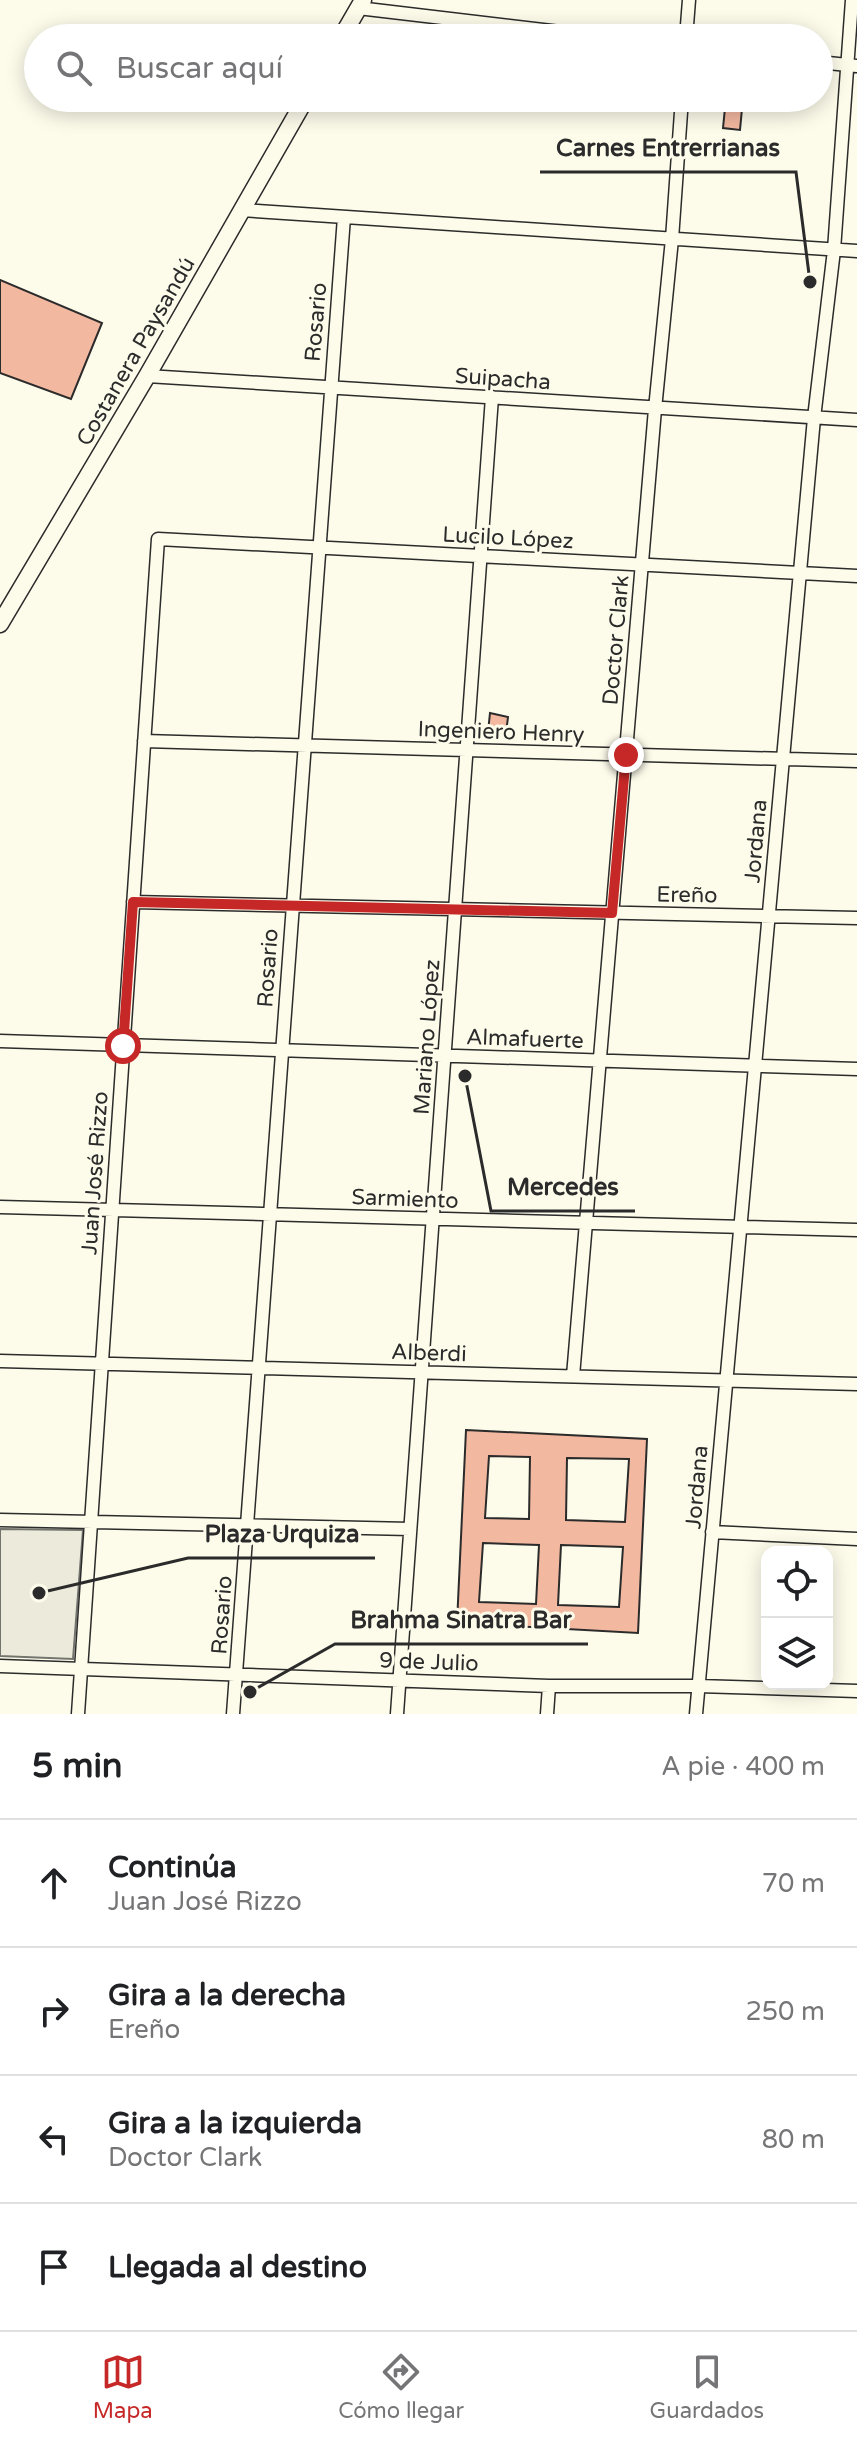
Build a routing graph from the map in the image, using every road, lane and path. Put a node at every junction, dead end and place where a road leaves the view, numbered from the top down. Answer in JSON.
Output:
{"nodes":[{"id":1,"x":689,"y":0,"type":"edge"},
{"id":2,"x":852,"y":0,"type":"edge"},
{"id":3,"x":361,"y":4,"type":"edge"},
{"id":4,"x":349,"y":24,"type":"edge"},
{"id":5,"x":508,"y":24,"type":"edge"},
{"id":6,"x":687,"y":24,"type":"edge"},
{"id":7,"x":852,"y":66,"type":"edge"},
{"id":8,"x":298,"y":112,"type":"edge"},
{"id":9,"x":681,"y":112,"type":"edge"},
{"id":10,"x":241,"y":210,"type":"junction"},
{"id":11,"x":344,"y":217,"type":"junction"},
{"id":12,"x":672,"y":239,"type":"junction"},
{"id":13,"x":834,"y":250,"type":"junction"},
{"id":14,"x":857,"y":251,"type":"edge"},
{"id":15,"x":147,"y":376,"type":"junction"},
{"id":16,"x":330,"y":387,"type":"junction"},
{"id":17,"x":492,"y":397,"type":"junction"},
{"id":18,"x":655,"y":409,"type":"junction"},
{"id":19,"x":814,"y":418,"type":"junction"},
{"id":20,"x":857,"y":420,"type":"edge"},
{"id":21,"x":158,"y":539,"type":"joint"},
{"id":22,"x":318,"y":547,"type":"junction"},
{"id":23,"x":480,"y":556,"type":"junction"},
{"id":24,"x":641,"y":564,"type":"junction"},
{"id":25,"x":799,"y":573,"type":"junction"},
{"id":26,"x":857,"y":576,"type":"edge"},
{"id":27,"x":0,"y":624,"type":"edge"},
{"id":28,"x":144,"y":741,"type":"junction"},
{"id":29,"x":304,"y":745,"type":"junction"},
{"id":30,"x":466,"y":750,"type":"junction"},
{"id":31,"x":626,"y":755,"type":"junction"},
{"id":32,"x":783,"y":759,"type":"junction"},
{"id":33,"x":857,"y":761,"type":"edge"},
{"id":34,"x":133,"y":902,"type":"junction"},
{"id":35,"x":292,"y":906,"type":"junction"},
{"id":36,"x":455,"y":909,"type":"junction"},
{"id":37,"x":612,"y":913,"type":"junction"},
{"id":38,"x":768,"y":916,"type":"junction"},
{"id":39,"x":857,"y":918,"type":"edge"},
{"id":40,"x":0,"y":1041,"type":"edge"},
{"id":41,"x":123,"y":1046,"type":"junction"},
{"id":42,"x":282,"y":1050,"type":"junction"},
{"id":43,"x":444,"y":1056,"type":"junction"},
{"id":44,"x":599,"y":1061,"type":"junction"},
{"id":45,"x":754,"y":1066,"type":"junction"},
{"id":46,"x":857,"y":1069,"type":"edge"},
{"id":47,"x":0,"y":1207,"type":"edge"},
{"id":48,"x":112,"y":1210,"type":"junction"},
{"id":49,"x":270,"y":1214,"type":"junction"},
{"id":50,"x":433,"y":1218,"type":"junction"},
{"id":51,"x":586,"y":1223,"type":"junction"},
{"id":52,"x":740,"y":1227,"type":"junction"},
{"id":53,"x":857,"y":1230,"type":"edge"},
{"id":54,"x":0,"y":1361,"type":"edge"},
{"id":55,"x":101,"y":1363,"type":"junction"},
{"id":56,"x":258,"y":1367,"type":"junction"},
{"id":57,"x":423,"y":1372,"type":"junction"},
{"id":58,"x":573,"y":1376,"type":"junction"},
{"id":59,"x":726,"y":1381,"type":"junction"},
{"id":60,"x":857,"y":1384,"type":"edge"},
{"id":61,"x":0,"y":1520,"type":"edge"},
{"id":62,"x":90,"y":1522,"type":"junction"},
{"id":63,"x":247,"y":1525,"type":"junction"},
{"id":64,"x":410,"y":1529,"type":"junction"},
{"id":65,"x":712,"y":1532,"type":"junction"},
{"id":66,"x":857,"y":1539,"type":"edge"},
{"id":67,"x":0,"y":1666,"type":"edge"},
{"id":68,"x":81,"y":1667,"type":"junction"},
{"id":69,"x":236,"y":1675,"type":"junction"},
{"id":70,"x":400,"y":1680,"type":"junction"},
{"id":71,"x":549,"y":1686,"type":"junction"},
{"id":72,"x":698,"y":1686,"type":"junction"},
{"id":73,"x":857,"y":1691,"type":"edge"},
{"id":74,"x":78,"y":1714,"type":"edge"},
{"id":75,"x":233,"y":1714,"type":"edge"},
{"id":76,"x":397,"y":1714,"type":"edge"},
{"id":77,"x":547,"y":1714,"type":"edge"},
{"id":78,"x":696,"y":1714,"type":"edge"}],
"edges":[{"from":1,"to":6,"type":"street"},
{"from":2,"to":7,"type":"street","name":"Jordana"},
{"from":3,"to":4,"type":"main road"},
{"from":3,"to":5,"type":"street"},
{"from":7,"to":13,"type":"street","name":"Jordana"},
{"from":8,"to":10,"type":"main road","name":"Costanera Paysandú"},
{"from":9,"to":12,"type":"street","name":"Doctor Clark"},
{"from":10,"to":11,"type":"street"},
{"from":10,"to":15,"type":"main road","name":"Costanera Paysandú"},
{"from":11,"to":12,"type":"street"},
{"from":11,"to":16,"type":"street","name":"Rosario"},
{"from":12,"to":13,"type":"street"},
{"from":12,"to":18,"type":"street","name":"Doctor Clark"},
{"from":13,"to":14,"type":"street"},
{"from":13,"to":19,"type":"street","name":"Jordana"},
{"from":15,"to":16,"type":"street","name":"Suipacha"},
{"from":15,"to":27,"type":"main road","name":"Costanera Paysandú"},
{"from":16,"to":17,"type":"street","name":"Suipacha"},
{"from":16,"to":22,"type":"street","name":"Rosario"},
{"from":17,"to":18,"type":"street","name":"Suipacha"},
{"from":17,"to":23,"type":"street","name":"Mariano López"},
{"from":18,"to":19,"type":"street","name":"Suipacha"},
{"from":18,"to":24,"type":"street","name":"Doctor Clark"},
{"from":19,"to":20,"type":"street","name":"Suipacha"},
{"from":19,"to":25,"type":"street","name":"Jordana"},
{"from":21,"to":22,"type":"street","name":"Lucilo López"},
{"from":21,"to":28,"type":"street","name":"Juan José Rizzo"},
{"from":22,"to":23,"type":"street","name":"Lucilo López"},
{"from":22,"to":29,"type":"street","name":"Rosario"},
{"from":23,"to":24,"type":"street","name":"Lucilo López"},
{"from":23,"to":30,"type":"street","name":"Mariano López"},
{"from":24,"to":25,"type":"street","name":"Lucilo López"},
{"from":24,"to":31,"type":"street","name":"Doctor Clark"},
{"from":25,"to":26,"type":"street","name":"Lucilo López"},
{"from":25,"to":32,"type":"street","name":"Jordana"},
{"from":28,"to":29,"type":"street","name":"Ingeniero Henry"},
{"from":28,"to":34,"type":"street","name":"Juan José Rizzo"},
{"from":29,"to":30,"type":"street","name":"Ingeniero Henry"},
{"from":29,"to":35,"type":"street","name":"Rosario"},
{"from":30,"to":31,"type":"street","name":"Ingeniero Henry"},
{"from":30,"to":36,"type":"street","name":"Mariano López"},
{"from":31,"to":32,"type":"street","name":"Ingeniero Henry"},
{"from":31,"to":37,"type":"street","name":"Doctor Clark"},
{"from":32,"to":33,"type":"street","name":"Ingeniero Henry"},
{"from":32,"to":38,"type":"street","name":"Jordana"},
{"from":34,"to":35,"type":"street","name":"Ereño"},
{"from":34,"to":41,"type":"street","name":"Juan José Rizzo"},
{"from":35,"to":36,"type":"street","name":"Ereño"},
{"from":35,"to":42,"type":"street","name":"Rosario"},
{"from":36,"to":37,"type":"street","name":"Ereño"},
{"from":36,"to":43,"type":"street","name":"Mariano López"},
{"from":37,"to":38,"type":"street","name":"Ereño"},
{"from":37,"to":44,"type":"street","name":"Doctor Clark"},
{"from":38,"to":39,"type":"street","name":"Ereño"},
{"from":38,"to":45,"type":"street","name":"Jordana"},
{"from":40,"to":41,"type":"street","name":"Almafuerte"},
{"from":41,"to":42,"type":"street","name":"Almafuerte"},
{"from":41,"to":48,"type":"street","name":"Juan José Rizzo"},
{"from":42,"to":43,"type":"street","name":"Almafuerte"},
{"from":42,"to":49,"type":"street","name":"Rosario"},
{"from":43,"to":44,"type":"street","name":"Almafuerte"},
{"from":43,"to":50,"type":"street","name":"Mariano López"},
{"from":44,"to":45,"type":"street","name":"Almafuerte"},
{"from":44,"to":51,"type":"street","name":"Doctor Clark"},
{"from":45,"to":46,"type":"street","name":"Almafuerte"},
{"from":45,"to":52,"type":"street","name":"Jordana"},
{"from":47,"to":48,"type":"street","name":"Sarmiento"},
{"from":48,"to":49,"type":"street","name":"Sarmiento"},
{"from":48,"to":55,"type":"street","name":"Juan José Rizzo"},
{"from":49,"to":50,"type":"street","name":"Sarmiento"},
{"from":49,"to":56,"type":"street","name":"Rosario"},
{"from":50,"to":51,"type":"street","name":"Sarmiento"},
{"from":50,"to":57,"type":"street","name":"Mariano López"},
{"from":51,"to":52,"type":"street","name":"Sarmiento"},
{"from":51,"to":58,"type":"street","name":"Doctor Clark"},
{"from":52,"to":53,"type":"street","name":"Sarmiento"},
{"from":52,"to":59,"type":"street","name":"Jordana"},
{"from":54,"to":55,"type":"street","name":"Alberdi"},
{"from":55,"to":56,"type":"street","name":"Alberdi"},
{"from":55,"to":62,"type":"street","name":"Juan José Rizzo"},
{"from":56,"to":57,"type":"street","name":"Alberdi"},
{"from":56,"to":63,"type":"street","name":"Rosario"},
{"from":57,"to":58,"type":"street","name":"Alberdi"},
{"from":57,"to":64,"type":"street","name":"Mariano López"},
{"from":58,"to":59,"type":"street","name":"Alberdi"},
{"from":59,"to":60,"type":"street","name":"Alberdi"},
{"from":59,"to":65,"type":"street","name":"Jordana"},
{"from":61,"to":62,"type":"street"},
{"from":62,"to":63,"type":"street"},
{"from":62,"to":68,"type":"street","name":"Juan José Rizzo"},
{"from":63,"to":64,"type":"street"},
{"from":63,"to":69,"type":"street","name":"Rosario"},
{"from":64,"to":70,"type":"street","name":"Mariano López"},
{"from":65,"to":66,"type":"street"},
{"from":65,"to":72,"type":"street","name":"Jordana"},
{"from":67,"to":68,"type":"street","name":"9 de Julio"},
{"from":68,"to":69,"type":"street","name":"9 de Julio"},
{"from":68,"to":74,"type":"street","name":"Juan José Rizzo"},
{"from":69,"to":70,"type":"street","name":"9 de Julio"},
{"from":69,"to":75,"type":"street","name":"Rosario"},
{"from":70,"to":71,"type":"street","name":"9 de Julio"},
{"from":70,"to":76,"type":"street","name":"Mariano López"},
{"from":71,"to":72,"type":"street","name":"9 de Julio"},
{"from":71,"to":77,"type":"street"},
{"from":72,"to":73,"type":"street","name":"9 de Julio"},
{"from":72,"to":78,"type":"street","name":"Jordana"}]}
